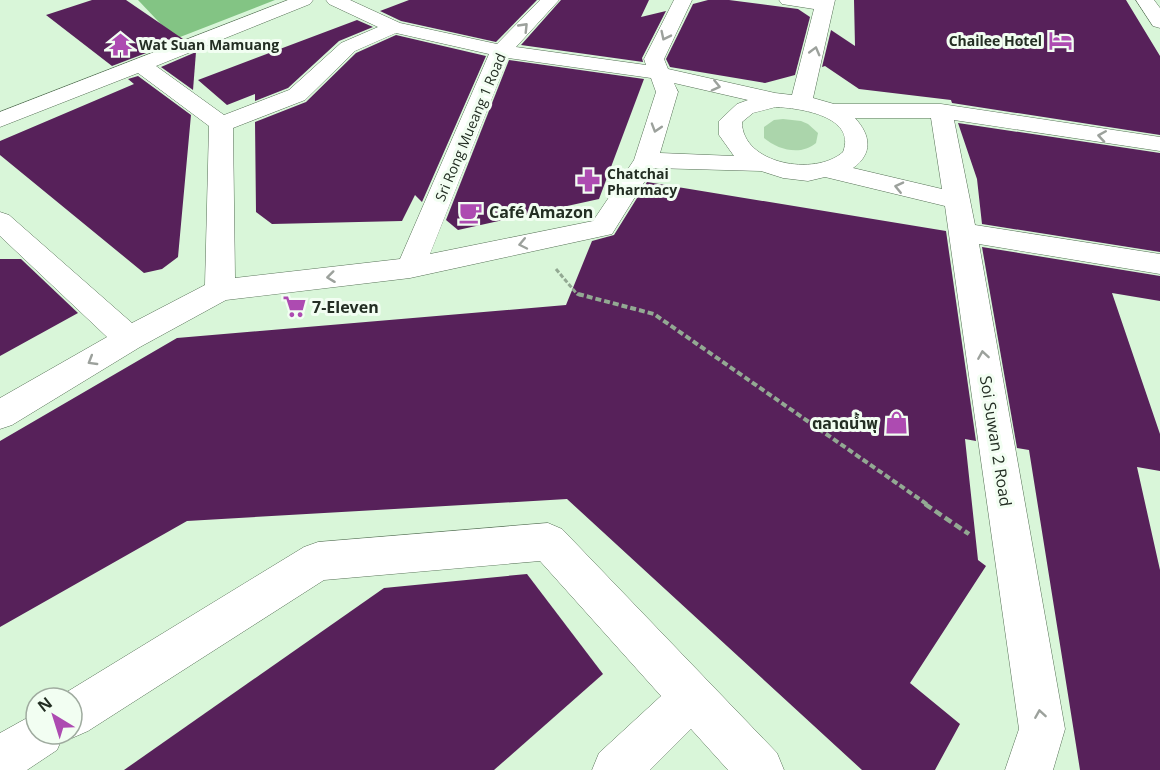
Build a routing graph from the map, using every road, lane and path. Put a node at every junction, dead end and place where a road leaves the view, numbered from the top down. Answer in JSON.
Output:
{"nodes":[{"id":1,"x":304,"y":0,"type":"edge"},
{"id":2,"x":335,"y":0,"type":"edge"},
{"id":3,"x":550,"y":0,"type":"edge"},
{"id":4,"x":683,"y":0,"type":"edge"},
{"id":5,"x":788,"y":0,"type":"edge"},
{"id":6,"x":1145,"y":0,"type":"edge"},
{"id":7,"x":826,"y":3,"type":"edge"},
{"id":8,"x":1160,"y":22,"type":"edge"},
{"id":9,"x":394,"y":27,"type":"junction"},
{"id":10,"x":501,"y":51,"type":"junction"},
{"id":11,"x":141,"y":65,"type":"junction"},
{"id":12,"x":659,"y":73,"type":"junction"},
{"id":13,"x":804,"y":93,"type":"junction"},
{"id":14,"x":775,"y":100,"type":"junction"},
{"id":15,"x":830,"y":111,"type":"junction"},
{"id":16,"x":913,"y":111,"type":"junction"},
{"id":17,"x":941,"y":111,"type":"junction"},
{"id":18,"x":0,"y":120,"type":"edge"},
{"id":19,"x":221,"y":124,"type":"junction"},
{"id":20,"x":1160,"y":144,"type":"edge"},
{"id":21,"x":646,"y":160,"type":"junction"},
{"id":22,"x":760,"y":164,"type":"junction"},
{"id":23,"x":827,"y":170,"type":"junction"},
{"id":24,"x":960,"y":216,"type":"junction"},
{"id":25,"x":5,"y":233,"type":"edge"},
{"id":26,"x":532,"y":242,"type":"junction"},
{"id":27,"x":1160,"y":264,"type":"edge"},
{"id":28,"x":410,"y":268,"type":"junction"},
{"id":29,"x":220,"y":290,"type":"junction"},
{"id":30,"x":129,"y":339,"type":"junction"},
{"id":31,"x":0,"y":415,"type":"edge"},
{"id":32,"x":1017,"y":567,"type":"junction"},
{"id":33,"x":692,"y":697,"type":"junction"},
{"id":34,"x":84,"y":707,"type":"edge"},
{"id":35,"x":24,"y":745,"type":"edge"},
{"id":36,"x":0,"y":760,"type":"edge"},
{"id":37,"x":616,"y":770,"type":"edge"},
{"id":38,"x":760,"y":770,"type":"edge"},
{"id":39,"x":1029,"y":770,"type":"edge"}],
"edges":[{"from":1,"to":11,"type":"street"},
{"from":2,"to":9,"type":"street"},
{"from":10,"to":3,"type":"street","name":"Sri Rong Mueang 1 Road","one_way":true},
{"from":4,"to":12,"type":"street","one_way":true},
{"from":5,"to":7,"type":"street"},
{"from":6,"to":8,"type":"street"},
{"from":13,"to":7,"type":"street","one_way":true},
{"from":9,"to":10,"type":"street"},
{"from":9,"to":19,"type":"street"},
{"from":10,"to":12,"type":"street"},
{"from":10,"to":28,"type":"street","name":"Sri Rong Mueang 1 Road"},
{"from":11,"to":18,"type":"street"},
{"from":11,"to":19,"type":"street"},
{"from":12,"to":14,"type":"street","one_way":true},
{"from":12,"to":21,"type":"street","one_way":true},
{"from":13,"to":14,"type":"street"},
{"from":13,"to":15,"type":"street"},
{"from":13,"to":16,"type":"street"},
{"from":14,"to":22,"type":"street"},
{"from":15,"to":16,"type":"street"},
{"from":15,"to":23,"type":"street"},
{"from":16,"to":17,"type":"street"},
{"from":20,"to":17,"type":"street","one_way":true},
{"from":17,"to":24,"type":"street","name":"Soi Suwan 2 Road"},
{"from":19,"to":29,"type":"street"},
{"from":21,"to":22,"type":"street"},
{"from":21,"to":26,"type":"street"},
{"from":22,"to":23,"type":"street"},
{"from":24,"to":23,"type":"street","one_way":true},
{"from":24,"to":27,"type":"street"},
{"from":32,"to":24,"type":"street","name":"Soi Suwan 2 Road","one_way":true},
{"from":25,"to":30,"type":"street"},
{"from":26,"to":28,"type":"street","one_way":true},
{"from":26,"to":32,"type":"path"},
{"from":28,"to":29,"type":"street","one_way":true},
{"from":29,"to":30,"type":"street"},
{"from":30,"to":31,"type":"street","one_way":true},
{"from":39,"to":32,"type":"street","name":"Soi Suwan 2 Road","one_way":true},
{"from":33,"to":34,"type":"street"},
{"from":33,"to":37,"type":"street"},
{"from":33,"to":38,"type":"street"},
{"from":35,"to":36,"type":"street"}]}
